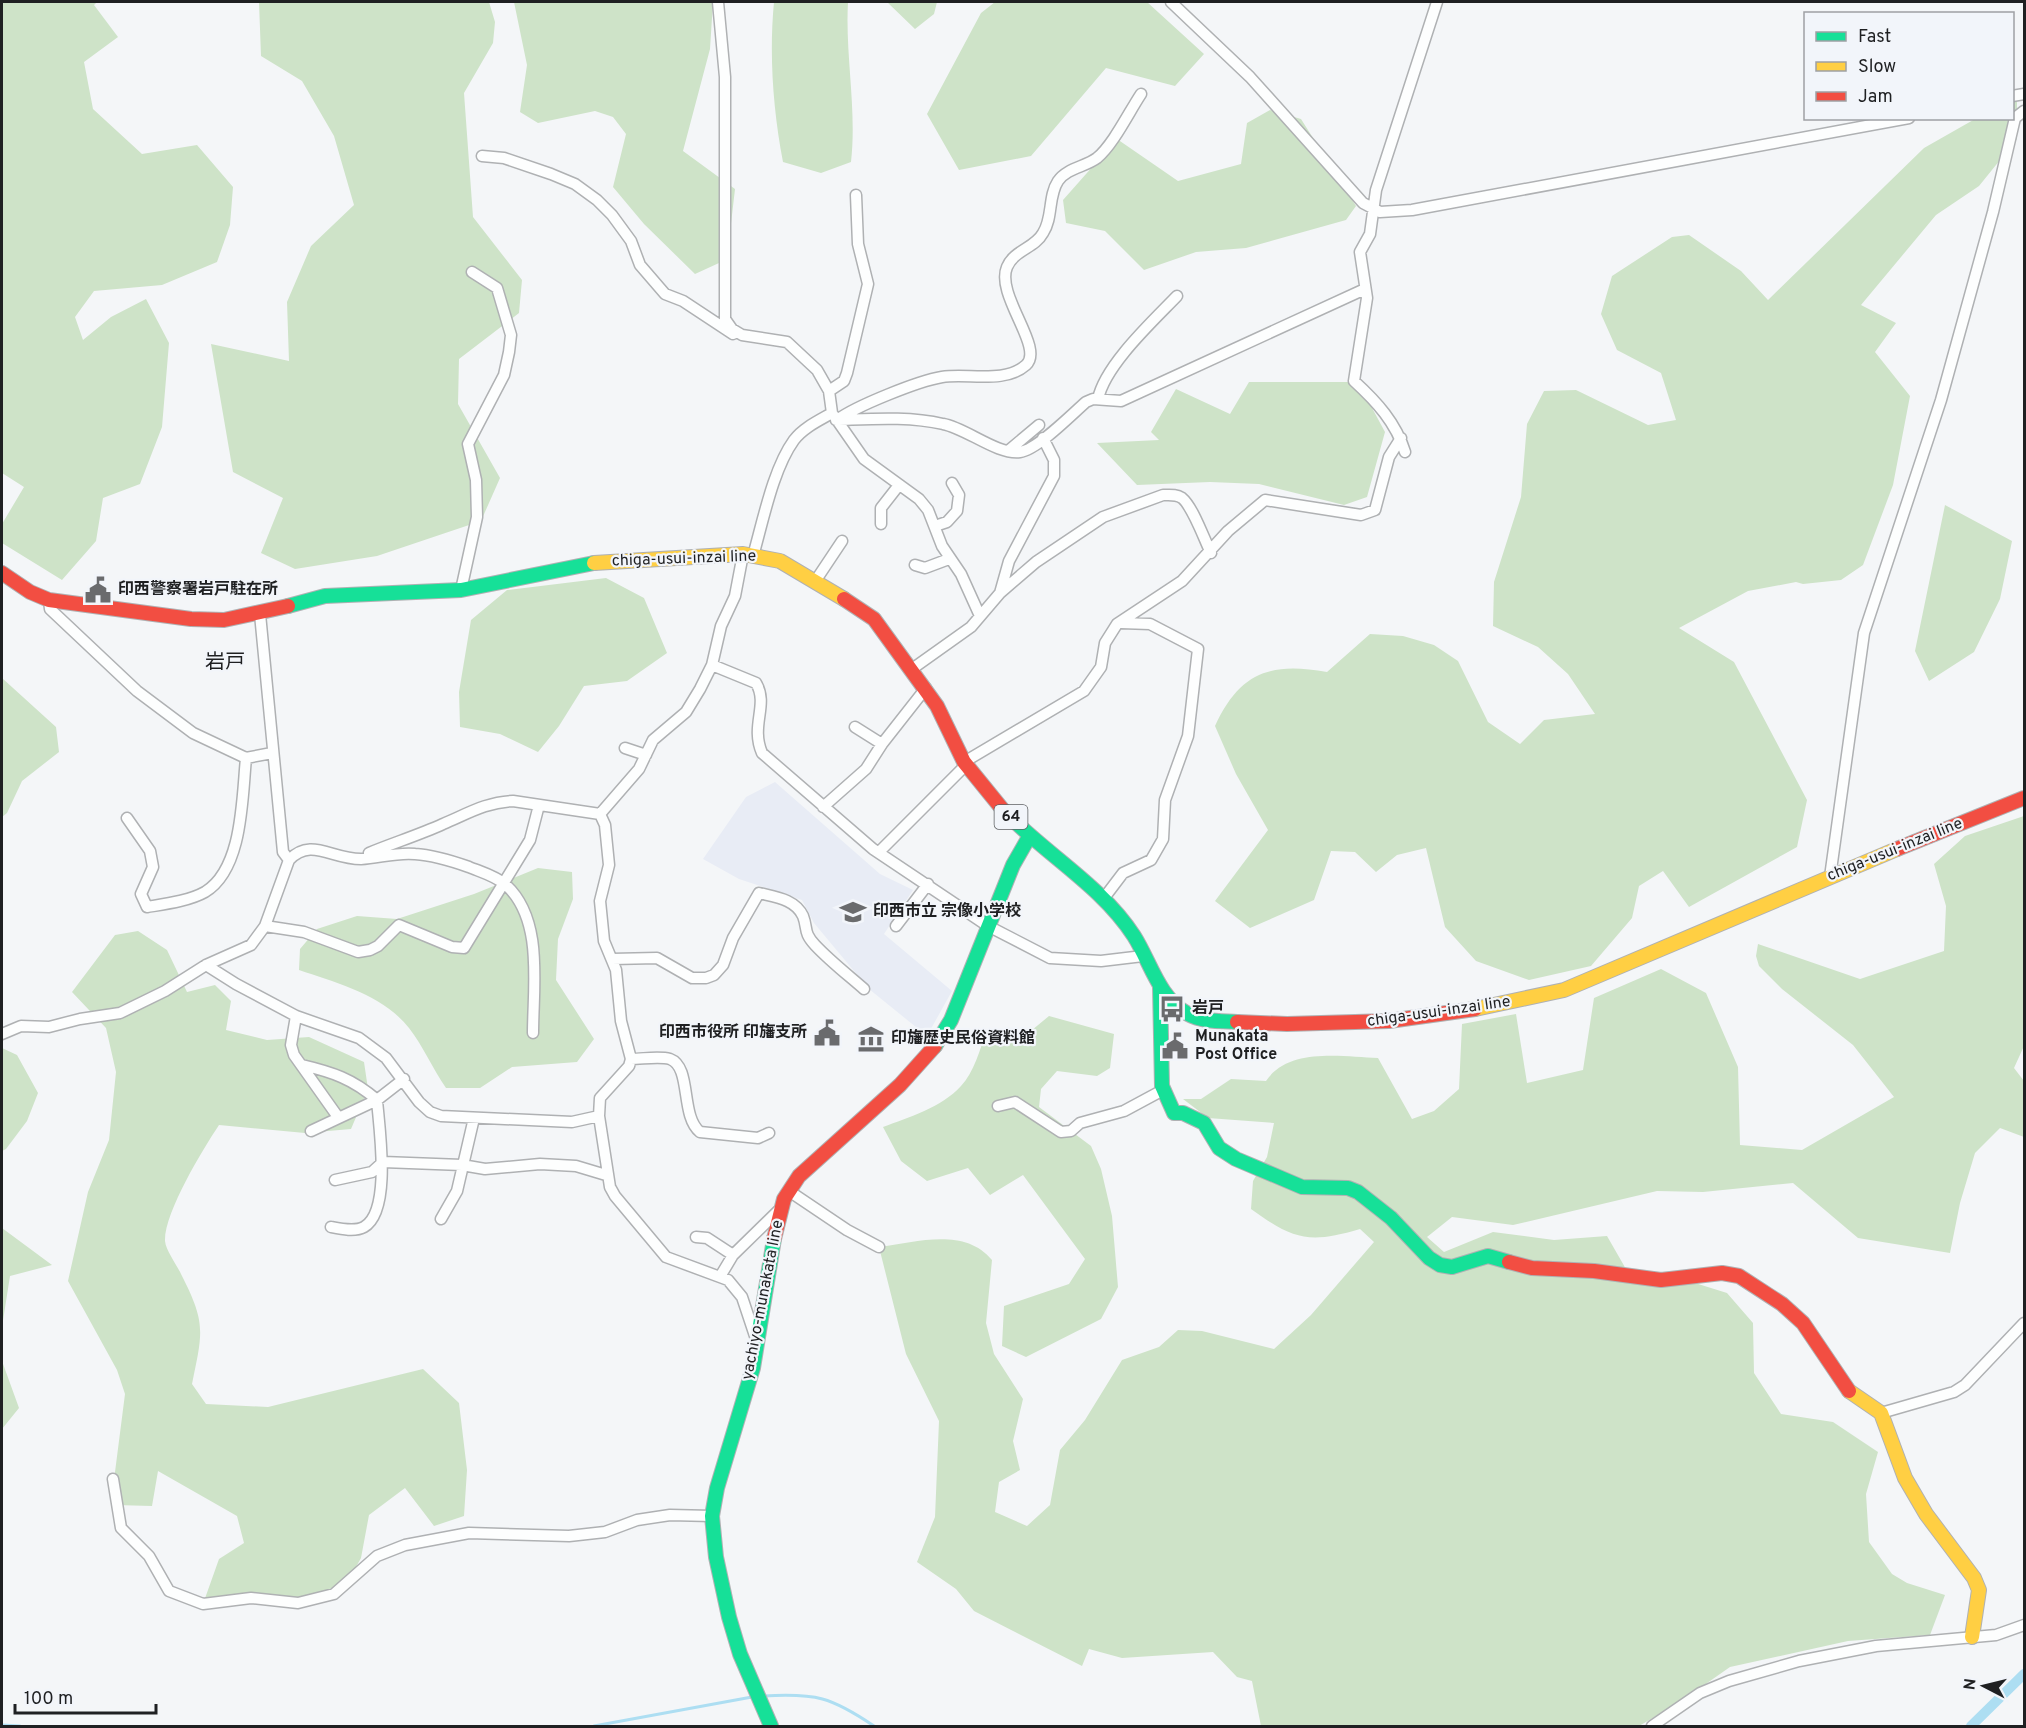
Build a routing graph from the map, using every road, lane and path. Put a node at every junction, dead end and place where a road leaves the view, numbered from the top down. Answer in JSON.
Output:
{"nodes":[{"id":1,"x":718,"y":2,"type":"edge"},
{"id":2,"x":1171,"y":2,"type":"edge"},
{"id":3,"x":1437,"y":2,"type":"edge"},
{"id":4,"x":1141,"y":94,"type":"dead end"},
{"id":5,"x":2025,"y":111,"type":"edge"},
{"id":6,"x":1898,"y":120,"type":"edge"},
{"id":7,"x":482,"y":156,"type":"dead end"},
{"id":8,"x":856,"y":195,"type":"dead end"},
{"id":9,"x":1372,"y":208,"type":"junction"},
{"id":10,"x":472,"y":272,"type":"dead end"},
{"id":11,"x":1365,"y":289,"type":"junction"},
{"id":12,"x":1177,"y":296,"type":"dead end"},
{"id":13,"x":742,"y":335,"type":"junction"},
{"id":14,"x":829,"y":391,"type":"junction"},
{"id":15,"x":1098,"y":399,"type":"junction"},
{"id":16,"x":834,"y":417,"type":"junction"},
{"id":17,"x":1039,"y":425,"type":"dead end"},
{"id":18,"x":1043,"y":438,"type":"junction"},
{"id":19,"x":1401,"y":438,"type":"junction"},
{"id":20,"x":1008,"y":450,"type":"junction"},
{"id":21,"x":1405,"y":452,"type":"dead end"},
{"id":22,"x":952,"y":483,"type":"dead end"},
{"id":23,"x":899,"y":485,"type":"junction"},
{"id":24,"x":881,"y":524,"type":"dead end"},
{"id":25,"x":934,"y":526,"type":"junction"},
{"id":26,"x":842,"y":542,"type":"dead end"},
{"id":27,"x":1211,"y":552,"type":"junction"},
{"id":28,"x":748,"y":555,"type":"junction"},
{"id":29,"x":949,"y":559,"type":"junction"},
{"id":30,"x":915,"y":565,"type":"dead end"},
{"id":31,"x":2,"y":573,"type":"edge"},
{"id":32,"x":816,"y":580,"type":"junction"},
{"id":33,"x":461,"y":590,"type":"junction"},
{"id":34,"x":1000,"y":593,"type":"junction"},
{"id":35,"x":49,"y":600,"type":"junction"},
{"id":36,"x":260,"y":615,"type":"junction"},
{"id":37,"x":981,"y":616,"type":"junction"},
{"id":38,"x":1117,"y":624,"type":"junction"},
{"id":39,"x":712,"y":665,"type":"junction"},
{"id":40,"x":912,"y":669,"type":"junction"},
{"id":41,"x":926,"y":688,"type":"junction"},
{"id":42,"x":855,"y":727,"type":"dead end"},
{"id":43,"x":882,"y":744,"type":"junction"},
{"id":44,"x":625,"y":748,"type":"dead end"},
{"id":45,"x":272,"y":753,"type":"junction"},
{"id":46,"x":646,"y":755,"type":"junction"},
{"id":47,"x":246,"y":758,"type":"junction"},
{"id":48,"x":965,"y":764,"type":"junction"},
{"id":49,"x":2025,"y":798,"type":"edge"},
{"id":50,"x":539,"y":805,"type":"junction"},
{"id":51,"x":824,"y":807,"type":"junction"},
{"id":52,"x":600,"y":814,"type":"junction"},
{"id":53,"x":127,"y":818,"type":"dead end"},
{"id":54,"x":1029,"y":837,"type":"junction"},
{"id":55,"x":880,"y":851,"type":"junction"},
{"id":56,"x":354,"y":859,"type":"junction"},
{"id":57,"x":289,"y":860,"type":"junction"},
{"id":58,"x":1830,"y":877,"type":"junction"},
{"id":59,"x":505,"y":884,"type":"junction"},
{"id":60,"x":928,"y":884,"type":"junction"},
{"id":61,"x":1104,"y":898,"type":"junction"},
{"id":62,"x":265,"y":926,"type":"junction"},
{"id":63,"x":896,"y":926,"type":"dead end"},
{"id":64,"x":988,"y":926,"type":"junction"},
{"id":65,"x":1143,"y":956,"type":"junction"},
{"id":66,"x":612,"y":959,"type":"junction"},
{"id":67,"x":206,"y":965,"type":"junction"},
{"id":68,"x":1160,"y":987,"type":"junction"},
{"id":69,"x":864,"y":989,"type":"dead end"},
{"id":70,"x":296,"y":1016,"type":"junction"},
{"id":71,"x":533,"y":1033,"type":"dead end"},
{"id":72,"x":2,"y":1034,"type":"edge"},
{"id":73,"x":631,"y":1059,"type":"junction"},
{"id":74,"x":302,"y":1065,"type":"junction"},
{"id":75,"x":404,"y":1079,"type":"junction"},
{"id":76,"x":1163,"y":1090,"type":"junction"},
{"id":77,"x":377,"y":1100,"type":"junction"},
{"id":78,"x":998,"y":1106,"type":"dead end"},
{"id":79,"x":599,"y":1116,"type":"junction"},
{"id":80,"x":338,"y":1117,"type":"junction"},
{"id":81,"x":474,"y":1118,"type":"junction"},
{"id":82,"x":311,"y":1131,"type":"dead end"},
{"id":83,"x":770,"y":1133,"type":"dead end"},
{"id":84,"x":382,"y":1162,"type":"junction"},
{"id":85,"x":462,"y":1165,"type":"junction"},
{"id":86,"x":606,"y":1175,"type":"junction"},
{"id":87,"x":335,"y":1180,"type":"dead end"},
{"id":88,"x":789,"y":1191,"type":"junction"},
{"id":89,"x":780,"y":1209,"type":"junction"},
{"id":90,"x":441,"y":1219,"type":"dead end"},
{"id":91,"x":332,"y":1227,"type":"dead end"},
{"id":92,"x":696,"y":1237,"type":"dead end"},
{"id":93,"x":879,"y":1247,"type":"dead end"},
{"id":94,"x":733,"y":1255,"type":"junction"},
{"id":95,"x":721,"y":1275,"type":"junction"},
{"id":96,"x":2025,"y":1323,"type":"edge"},
{"id":97,"x":758,"y":1344,"type":"junction"},
{"id":98,"x":1881,"y":1413,"type":"junction"},
{"id":99,"x":113,"y":1479,"type":"dead end"},
{"id":100,"x":712,"y":1516,"type":"junction"},
{"id":101,"x":2025,"y":1625,"type":"edge"},
{"id":102,"x":1972,"y":1637,"type":"junction"},
{"id":103,"x":771,"y":1726,"type":"edge"},
{"id":104,"x":1652,"y":1726,"type":"edge"}],
"edges":[{"from":1,"to":13,"type":"street"},
{"from":2,"to":9,"type":"street"},
{"from":3,"to":9,"type":"street"},
{"from":4,"to":16,"type":"street"},
{"from":5,"to":58,"type":"street"},
{"from":6,"to":9,"type":"street"},
{"from":7,"to":13,"type":"street"},
{"from":8,"to":14,"type":"street"},
{"from":9,"to":11,"type":"street"},
{"from":10,"to":33,"type":"street"},
{"from":11,"to":15,"type":"street"},
{"from":11,"to":19,"type":"street"},
{"from":12,"to":15,"type":"street"},
{"from":13,"to":14,"type":"street"},
{"from":14,"to":16,"type":"street"},
{"from":15,"to":18,"type":"street"},
{"from":16,"to":20,"type":"street"},
{"from":16,"to":23,"type":"street"},
{"from":16,"to":28,"type":"street"},
{"from":17,"to":20,"type":"street"},
{"from":18,"to":20,"type":"street"},
{"from":18,"to":34,"type":"street"},
{"from":19,"to":21,"type":"street"},
{"from":19,"to":27,"type":"street"},
{"from":22,"to":25,"type":"street"},
{"from":23,"to":24,"type":"street"},
{"from":23,"to":25,"type":"street"},
{"from":25,"to":29,"type":"street"},
{"from":26,"to":32,"type":"street"},
{"from":27,"to":34,"type":"street"},
{"from":27,"to":38,"type":"street"},
{"from":28,"to":32,"type":"main road","name":"chiga-usui-inzai line","number":"64"},
{"from":28,"to":33,"type":"main road","name":"chiga-usui-inzai line","number":"64"},
{"from":28,"to":39,"type":"street"},
{"from":29,"to":30,"type":"street"},
{"from":29,"to":37,"type":"street"},
{"from":31,"to":35,"type":"main road","name":"chiga-usui-inzai line","number":"64"},
{"from":32,"to":40,"type":"main road","name":"chiga-usui-inzai line","number":"64"},
{"from":33,"to":36,"type":"main road","name":"chiga-usui-inzai line","number":"64"},
{"from":34,"to":37,"type":"street"},
{"from":35,"to":36,"type":"main road","name":"chiga-usui-inzai line","number":"64"},
{"from":35,"to":47,"type":"street"},
{"from":36,"to":45,"type":"street"},
{"from":37,"to":40,"type":"street"},
{"from":38,"to":48,"type":"street"},
{"from":38,"to":61,"type":"street"},
{"from":39,"to":46,"type":"street"},
{"from":39,"to":51,"type":"street"},
{"from":40,"to":41,"type":"main road","name":"chiga-usui-inzai line","number":"64"},
{"from":41,"to":43,"type":"street"},
{"from":41,"to":48,"type":"main road","name":"chiga-usui-inzai line","number":"64"},
{"from":42,"to":43,"type":"street"},
{"from":43,"to":51,"type":"street"},
{"from":44,"to":46,"type":"street"},
{"from":45,"to":47,"type":"street"},
{"from":45,"to":57,"type":"street"},
{"from":46,"to":52,"type":"street"},
{"from":47,"to":53,"type":"street"},
{"from":48,"to":54,"type":"main road","name":"chiga-usui-inzai line","number":"64"},
{"from":48,"to":55,"type":"street"},
{"from":49,"to":58,"type":"main road","name":"chiga-usui-inzai line","number":"64"},
{"from":50,"to":52,"type":"street"},
{"from":50,"to":56,"type":"street"},
{"from":50,"to":59,"type":"street"},
{"from":51,"to":55,"type":"street"},
{"from":52,"to":66,"type":"street"},
{"from":54,"to":61,"type":"main road","name":"chiga-usui-inzai line","number":"64"},
{"from":54,"to":64,"type":"main road","name":"yachiyo-munakata line"},
{"from":55,"to":60,"type":"street"},
{"from":56,"to":57,"type":"street"},
{"from":56,"to":59,"type":"street"},
{"from":57,"to":62,"type":"street"},
{"from":58,"to":68,"type":"main road","name":"chiga-usui-inzai line","number":"64"},
{"from":59,"to":62,"type":"street"},
{"from":59,"to":71,"type":"street"},
{"from":60,"to":63,"type":"street"},
{"from":60,"to":64,"type":"street"},
{"from":61,"to":65,"type":"main road","name":"chiga-usui-inzai line","number":"64"},
{"from":62,"to":67,"type":"street"},
{"from":64,"to":65,"type":"street"},
{"from":64,"to":88,"type":"main road","name":"yachiyo-munakata line"},
{"from":65,"to":68,"type":"main road","name":"chiga-usui-inzai line","number":"64"},
{"from":66,"to":69,"type":"street"},
{"from":66,"to":73,"type":"street"},
{"from":67,"to":70,"type":"street"},
{"from":67,"to":72,"type":"street"},
{"from":68,"to":76,"type":"main road"},
{"from":70,"to":74,"type":"street"},
{"from":70,"to":75,"type":"street"},
{"from":73,"to":79,"type":"street"},
{"from":73,"to":83,"type":"street"},
{"from":74,"to":77,"type":"street"},
{"from":74,"to":80,"type":"street"},
{"from":75,"to":77,"type":"street"},
{"from":75,"to":81,"type":"street"},
{"from":76,"to":78,"type":"street"},
{"from":76,"to":98,"type":"main road"},
{"from":77,"to":80,"type":"street"},
{"from":77,"to":84,"type":"street"},
{"from":79,"to":81,"type":"street"},
{"from":79,"to":86,"type":"street"},
{"from":80,"to":82,"type":"street"},
{"from":81,"to":85,"type":"street"},
{"from":84,"to":85,"type":"street"},
{"from":84,"to":87,"type":"street"},
{"from":84,"to":91,"type":"street"},
{"from":85,"to":86,"type":"street"},
{"from":85,"to":90,"type":"street"},
{"from":86,"to":95,"type":"street"},
{"from":88,"to":89,"type":"main road","name":"yachiyo-munakata line"},
{"from":88,"to":93,"type":"street"},
{"from":89,"to":94,"type":"street"},
{"from":89,"to":97,"type":"main road","name":"yachiyo-munakata line"},
{"from":92,"to":94,"type":"street"},
{"from":94,"to":95,"type":"street"},
{"from":95,"to":97,"type":"street"},
{"from":96,"to":98,"type":"street"},
{"from":97,"to":100,"type":"main road","name":"yachiyo-munakata line"},
{"from":98,"to":102,"type":"main road"},
{"from":99,"to":100,"type":"street"},
{"from":100,"to":103,"type":"main road","name":"yachiyo-munakata line"},
{"from":101,"to":102,"type":"street"},
{"from":102,"to":104,"type":"street"}]}
